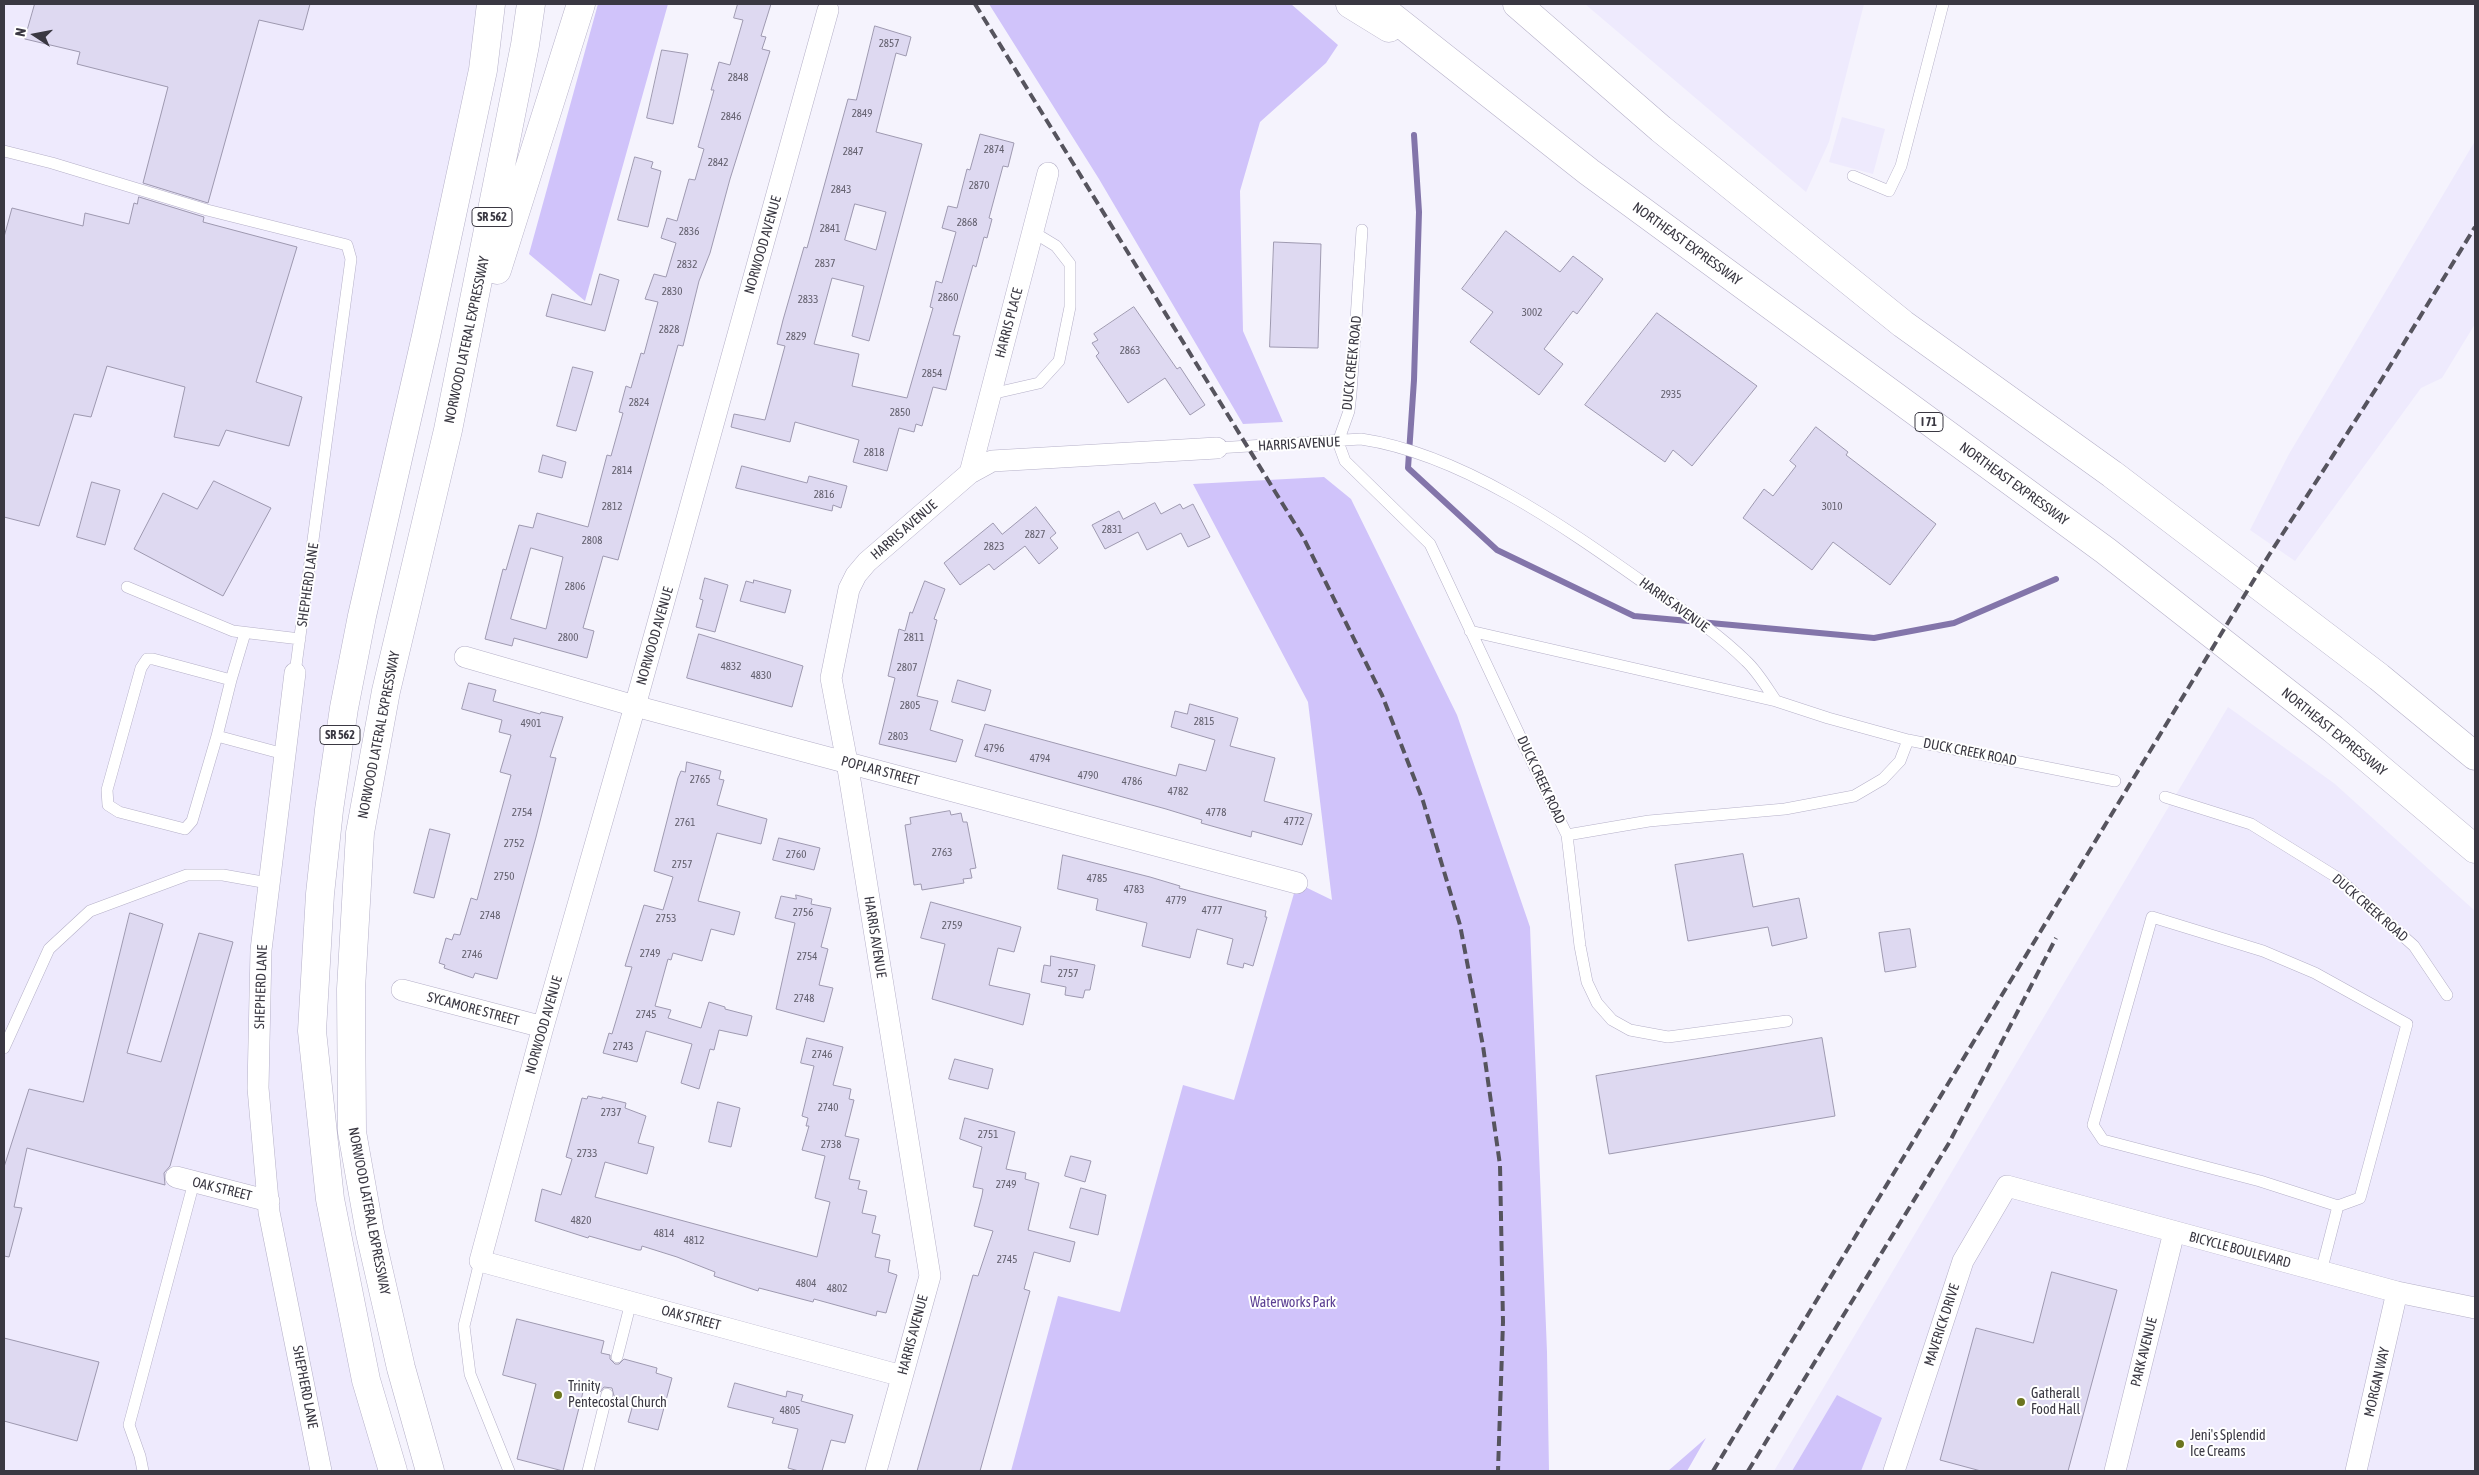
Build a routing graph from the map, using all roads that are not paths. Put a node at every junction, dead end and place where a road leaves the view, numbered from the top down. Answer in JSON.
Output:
{"nodes":[{"id":1,"x":491,"y":4,"type":"edge"},
{"id":2,"x":531,"y":4,"type":"edge"},
{"id":3,"x":581,"y":4,"type":"edge"},
{"id":4,"x":1350,"y":4,"type":"edge"},
{"id":5,"x":1376,"y":4,"type":"edge"},
{"id":6,"x":1517,"y":4,"type":"edge"},
{"id":7,"x":1943,"y":4,"type":"edge"},
{"id":8,"x":828,"y":10,"type":"dead end"},
{"id":9,"x":1455,"y":68,"type":"junction"},
{"id":10,"x":4,"y":151,"type":"edge"},
{"id":11,"x":1048,"y":173,"type":"dead end"},
{"id":12,"x":1853,"y":176,"type":"dead end"},
{"id":13,"x":1362,"y":230,"type":"dead end"},
{"id":14,"x":1033,"y":232,"type":"junction"},
{"id":15,"x":990,"y":394,"type":"junction"},
{"id":16,"x":448,"y":430,"type":"junction"},
{"id":17,"x":1338,"y":442,"type":"junction"},
{"id":18,"x":1217,"y":448,"type":"joint"},
{"id":19,"x":970,"y":473,"type":"junction"},
{"id":20,"x":127,"y":587,"type":"dead end"},
{"id":21,"x":1470,"y":631,"type":"junction"},
{"id":22,"x":245,"y":632,"type":"junction"},
{"id":23,"x":300,"y":639,"type":"junction"},
{"id":24,"x":465,"y":657,"type":"dead end"},
{"id":25,"x":295,"y":673,"type":"joint"},
{"id":26,"x":231,"y":680,"type":"junction"},
{"id":27,"x":1776,"y":700,"type":"junction"},
{"id":28,"x":636,"y":706,"type":"junction"},
{"id":29,"x":217,"y":736,"type":"junction"},
{"id":30,"x":1908,"y":740,"type":"junction"},
{"id":31,"x":284,"y":754,"type":"junction"},
{"id":32,"x":2475,"y":756,"type":"edge"},
{"id":33,"x":847,"y":762,"type":"junction"},
{"id":34,"x":2115,"y":781,"type":"dead end"},
{"id":35,"x":2165,"y":797,"type":"dead end"},
{"id":36,"x":1567,"y":835,"type":"junction"},
{"id":37,"x":2475,"y":849,"type":"edge"},
{"id":38,"x":268,"y":883,"type":"junction"},
{"id":39,"x":1297,"y":883,"type":"dead end"},
{"id":40,"x":402,"y":990,"type":"dead end"},
{"id":41,"x":2447,"y":995,"type":"dead end"},
{"id":42,"x":1787,"y":1021,"type":"dead end"},
{"id":43,"x":543,"y":1027,"type":"junction"},
{"id":44,"x":4,"y":1048,"type":"edge"},
{"id":45,"x":185,"y":1180,"type":"joint"},
{"id":46,"x":2007,"y":1186,"type":"joint"},
{"id":47,"x":269,"y":1201,"type":"junction"},
{"id":48,"x":2338,"y":1206,"type":"junction"},
{"id":49,"x":2174,"y":1232,"type":"junction"},
{"id":50,"x":480,"y":1261,"type":"junction"},
{"id":51,"x":2321,"y":1272,"type":"junction"},
{"id":52,"x":2397,"y":1292,"type":"junction"},
{"id":53,"x":631,"y":1302,"type":"junction"},
{"id":54,"x":2475,"y":1308,"type":"edge"},
{"id":55,"x":617,"y":1357,"type":"dead end"},
{"id":56,"x":902,"y":1376,"type":"junction"},
{"id":57,"x":607,"y":1394,"type":"dead end"},
{"id":58,"x":143,"y":1471,"type":"edge"},
{"id":59,"x":321,"y":1471,"type":"edge"},
{"id":60,"x":393,"y":1471,"type":"edge"},
{"id":61,"x":430,"y":1471,"type":"edge"},
{"id":62,"x":509,"y":1471,"type":"edge"},
{"id":63,"x":588,"y":1471,"type":"edge"},
{"id":64,"x":876,"y":1471,"type":"edge"},
{"id":65,"x":1894,"y":1471,"type":"edge"},
{"id":66,"x":2115,"y":1471,"type":"edge"},
{"id":67,"x":2356,"y":1471,"type":"edge"}],
"edges":[{"from":1,"to":60,"type":"highway","number":"SR 562"},
{"from":2,"to":16,"type":"highway","name":"NORWOOD LATERAL EXPRESSWAY","number":"SR 562"},
{"from":3,"to":16,"type":"highway"},
{"from":4,"to":9,"type":"highway"},
{"from":5,"to":9,"type":"highway","name":"NORTHEAST EXPRESSWAY","number":"I 71"},
{"from":6,"to":32,"type":"highway"},
{"from":7,"to":12,"type":"lane"},
{"from":8,"to":28,"type":"street","name":"NORWOOD AVENUE"},
{"from":9,"to":37,"type":"highway","name":"NORTHEAST EXPRESSWAY","number":"I 71"},
{"from":10,"to":23,"type":"lane","name":"SHEPHERD LANE"},
{"from":11,"to":14,"type":"street","name":"HARRIS PLACE"},
{"from":13,"to":17,"type":"lane","name":"DUCK CREEK ROAD"},
{"from":14,"to":15,"type":"street","name":"HARRIS PLACE"},
{"from":14,"to":15,"type":"lane"},
{"from":15,"to":19,"type":"street","name":"HARRIS PLACE"},
{"from":16,"to":61,"type":"highway","name":"NORWOOD LATERAL EXPRESSWAY","number":"SR 562"},
{"from":17,"to":18,"type":"lane","name":"HARRIS AVENUE"},
{"from":17,"to":21,"type":"lane","name":"DUCK CREEK ROAD"},
{"from":17,"to":27,"type":"lane","name":"HARRIS AVENUE"},
{"from":18,"to":19,"type":"street","name":"HARRIS AVENUE"},
{"from":19,"to":33,"type":"street","name":"HARRIS AVENUE"},
{"from":20,"to":22,"type":"lane"},
{"from":21,"to":27,"type":"lane"},
{"from":21,"to":36,"type":"lane","name":"DUCK CREEK ROAD"},
{"from":22,"to":23,"type":"lane"},
{"from":22,"to":26,"type":"lane"},
{"from":23,"to":25,"type":"lane","name":"SHEPHERD LANE"},
{"from":24,"to":28,"type":"street","name":"POPLAR STREET"},
{"from":25,"to":31,"type":"street","name":"SHEPHERD LANE"},
{"from":26,"to":29,"type":"lane"},
{"from":26,"to":29,"type":"lane"},
{"from":27,"to":30,"type":"lane"},
{"from":28,"to":33,"type":"street","name":"POPLAR STREET"},
{"from":28,"to":43,"type":"street","name":"NORWOOD AVENUE"},
{"from":29,"to":31,"type":"lane"},
{"from":30,"to":34,"type":"lane","name":"DUCK CREEK ROAD"},
{"from":30,"to":36,"type":"lane","name":"DUCK CREEK ROAD"},
{"from":31,"to":38,"type":"street","name":"SHEPHERD LANE"},
{"from":33,"to":39,"type":"street","name":"POPLAR STREET"},
{"from":33,"to":56,"type":"street","name":"HARRIS AVENUE"},
{"from":35,"to":41,"type":"lane","name":"DUCK CREEK ROAD"},
{"from":36,"to":42,"type":"lane"},
{"from":38,"to":44,"type":"lane"},
{"from":38,"to":47,"type":"street","name":"SHEPHERD LANE"},
{"from":40,"to":43,"type":"street","name":"SYCAMORE STREET"},
{"from":43,"to":50,"type":"street","name":"NORWOOD AVENUE"},
{"from":45,"to":47,"type":"street","name":"OAK STREET"},
{"from":45,"to":58,"type":"lane"},
{"from":46,"to":49,"type":"street","name":"BICYCLE BOULEVARD"},
{"from":46,"to":65,"type":"street","name":"MAVERICK DRIVE"},
{"from":47,"to":59,"type":"street","name":"SHEPHERD LANE"},
{"from":48,"to":48,"type":"lane"},
{"from":48,"to":51,"type":"lane"},
{"from":49,"to":51,"type":"street","name":"BICYCLE BOULEVARD"},
{"from":49,"to":66,"type":"street","name":"PARK AVENUE"},
{"from":50,"to":53,"type":"street","name":"OAK STREET"},
{"from":50,"to":62,"type":"lane"},
{"from":51,"to":52,"type":"street","name":"BICYCLE BOULEVARD"},
{"from":52,"to":54,"type":"street","name":"BICYCLE BOULEVARD"},
{"from":52,"to":67,"type":"street","name":"MORGAN WAY"},
{"from":53,"to":55,"type":"lane"},
{"from":53,"to":56,"type":"street","name":"OAK STREET"},
{"from":56,"to":64,"type":"street","name":"HARRIS AVENUE"},
{"from":57,"to":63,"type":"lane"}]}
